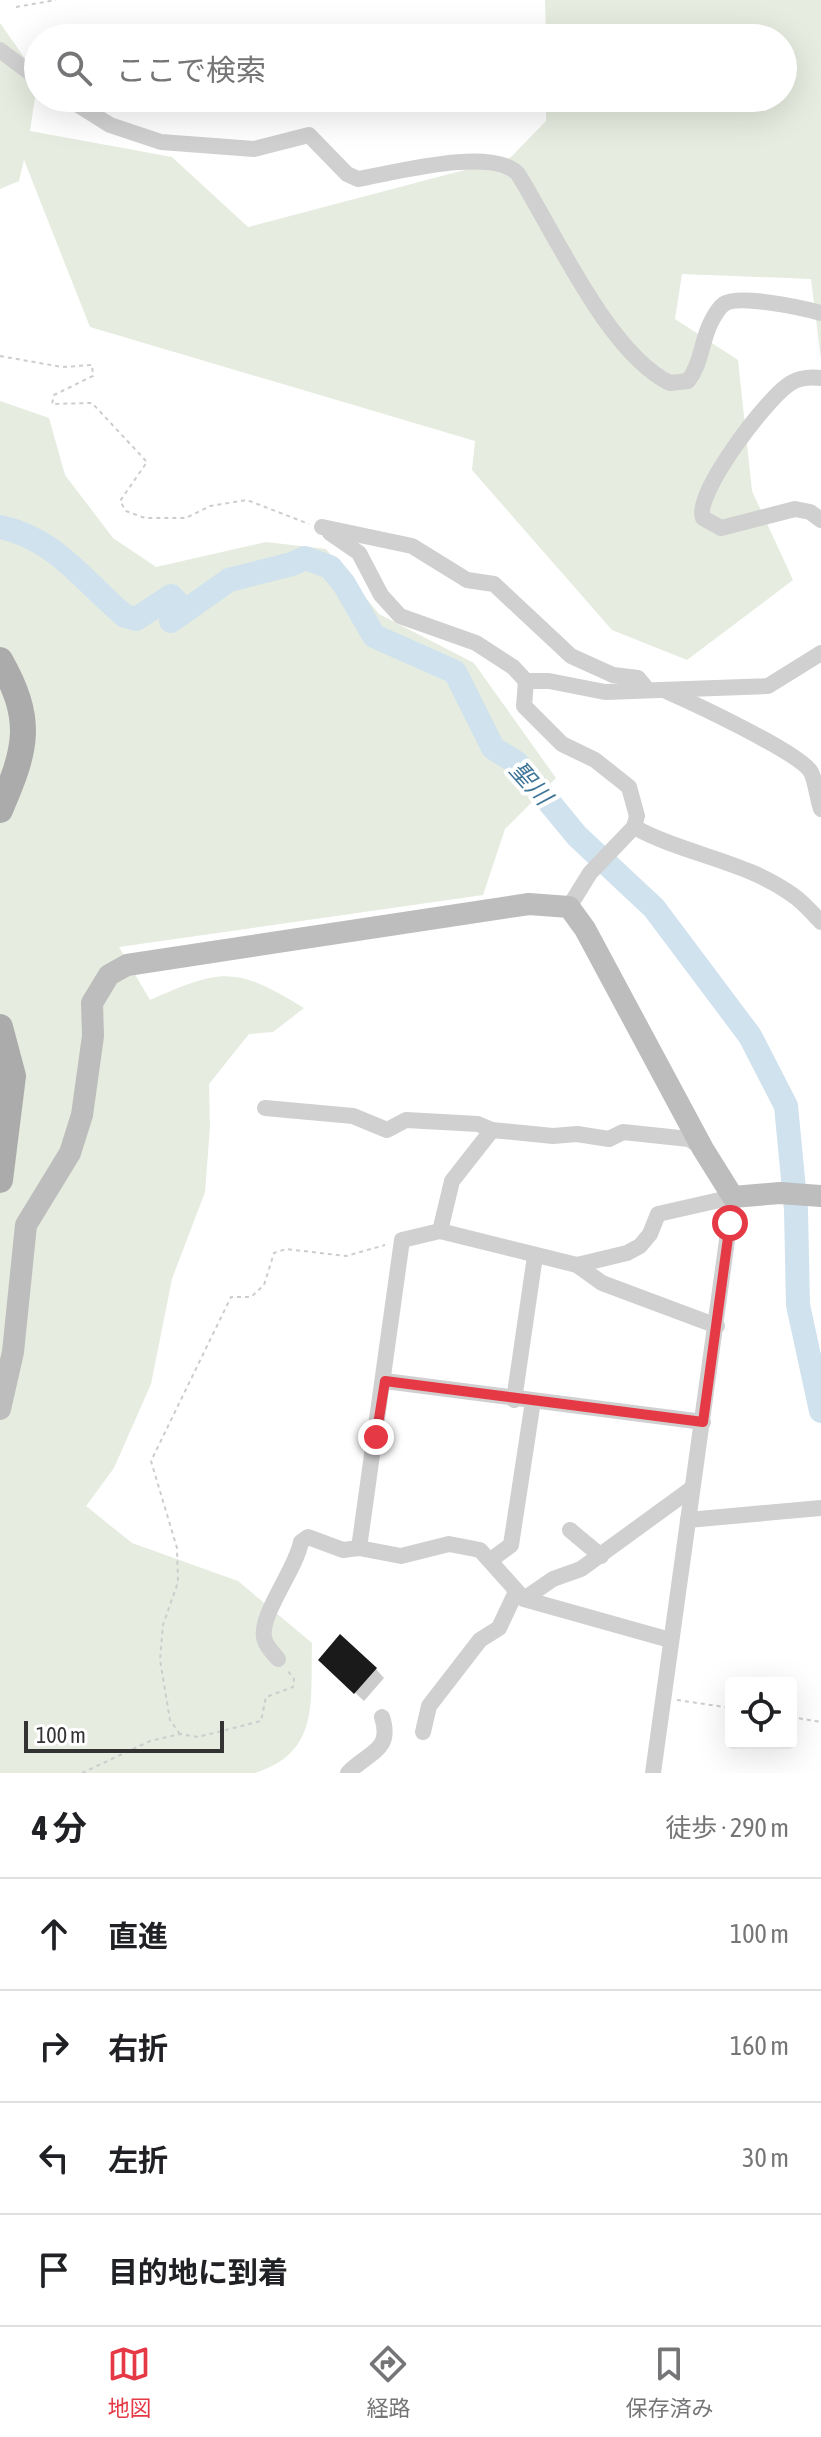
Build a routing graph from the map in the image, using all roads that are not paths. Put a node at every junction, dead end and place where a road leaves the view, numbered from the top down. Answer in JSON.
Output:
{"nodes":[{"id":1,"x":0,"y":50,"type":"edge"},
{"id":2,"x":24,"y":68,"type":"edge"},
{"id":3,"x":89,"y":112,"type":"edge"},
{"id":4,"x":821,"y":313,"type":"edge"},
{"id":5,"x":821,"y":378,"type":"edge"},
{"id":6,"x":821,"y":520,"type":"edge"},
{"id":7,"x":821,"y":653,"type":"edge"},
{"id":8,"x":0,"y":660,"type":"edge"},
{"id":9,"x":526,"y":681,"type":"junction"},
{"id":10,"x":653,"y":689,"type":"junction"},
{"id":11,"x":821,"y":809,"type":"edge"},
{"id":12,"x":0,"y":810,"type":"edge"},
{"id":13,"x":634,"y":827,"type":"junction"},
{"id":14,"x":569,"y":907,"type":"junction"},
{"id":15,"x":821,"y":922,"type":"edge"},
{"id":16,"x":0,"y":1027,"type":"edge"},
{"id":17,"x":265,"y":1108,"type":"dead end"},
{"id":18,"x":492,"y":1130,"type":"junction"},
{"id":19,"x":703,"y":1149,"type":"junction"},
{"id":20,"x":0,"y":1180,"type":"edge"},
{"id":21,"x":816,"y":1195,"type":"edge"},
{"id":22,"x":733,"y":1197,"type":"junction"},
{"id":23,"x":440,"y":1231,"type":"junction"},
{"id":24,"x":535,"y":1256,"type":"junction"},
{"id":25,"x":577,"y":1265,"type":"junction"},
{"id":26,"x":717,"y":1326,"type":"junction"},
{"id":27,"x":385,"y":1381,"type":"junction"},
{"id":28,"x":514,"y":1400,"type":"junction"},
{"id":29,"x":533,"y":1401,"type":"junction"},
{"id":30,"x":0,"y":1409,"type":"edge"},
{"id":31,"x":703,"y":1422,"type":"junction"},
{"id":32,"x":691,"y":1489,"type":"junction"},
{"id":33,"x":817,"y":1509,"type":"edge"},
{"id":34,"x":688,"y":1520,"type":"junction"},
{"id":35,"x":821,"y":1527,"type":"edge"},
{"id":36,"x":570,"y":1530,"type":"dead end"},
{"id":37,"x":359,"y":1548,"type":"junction"},
{"id":38,"x":601,"y":1556,"type":"junction"},
{"id":39,"x":492,"y":1559,"type":"junction"},
{"id":40,"x":520,"y":1596,"type":"junction"},
{"id":41,"x":670,"y":1640,"type":"junction"},
{"id":42,"x":278,"y":1659,"type":"road end"},
{"id":43,"x":382,"y":1717,"type":"dead end"},
{"id":44,"x":423,"y":1732,"type":"dead end"},
{"id":45,"x":348,"y":1773,"type":"edge"},
{"id":46,"x":653,"y":1773,"type":"edge"}],
"edges":[{"from":1,"to":2,"type":"street"},
{"from":3,"to":4,"type":"street"},
{"from":5,"to":6,"type":"street"},
{"from":7,"to":10,"type":"street"},
{"from":8,"to":12,"type":"main road"},
{"from":9,"to":10,"type":"street"},
{"from":9,"to":10,"type":"street"},
{"from":9,"to":13,"type":"street"},
{"from":10,"to":11,"type":"street"},
{"from":13,"to":14,"type":"street"},
{"from":13,"to":15,"type":"street"},
{"from":14,"to":19,"type":"street"},
{"from":14,"to":30,"type":"street"},
{"from":16,"to":20,"type":"main road"},
{"from":17,"to":18,"type":"street"},
{"from":18,"to":19,"type":"street"},
{"from":18,"to":23,"type":"street"},
{"from":19,"to":22,"type":"street"},
{"from":21,"to":22,"type":"street"},
{"from":22,"to":25,"type":"street"},
{"from":22,"to":26,"type":"street"},
{"from":23,"to":24,"type":"street"},
{"from":23,"to":27,"type":"street"},
{"from":24,"to":25,"type":"street"},
{"from":24,"to":28,"type":"street"},
{"from":25,"to":26,"type":"street"},
{"from":26,"to":31,"type":"street"},
{"from":27,"to":28,"type":"street"},
{"from":27,"to":37,"type":"street"},
{"from":28,"to":29,"type":"street"},
{"from":29,"to":31,"type":"street"},
{"from":29,"to":39,"type":"street"},
{"from":31,"to":32,"type":"street"},
{"from":32,"to":34,"type":"street"},
{"from":32,"to":38,"type":"street"},
{"from":33,"to":34,"type":"street"},
{"from":33,"to":35,"type":"street"},
{"from":34,"to":41,"type":"street"},
{"from":36,"to":38,"type":"street"},
{"from":37,"to":39,"type":"street"},
{"from":37,"to":42,"type":"street"},
{"from":38,"to":40,"type":"street"},
{"from":39,"to":40,"type":"street"},
{"from":40,"to":41,"type":"street"},
{"from":40,"to":44,"type":"street"},
{"from":41,"to":46,"type":"street"},
{"from":43,"to":45,"type":"street"}]}
